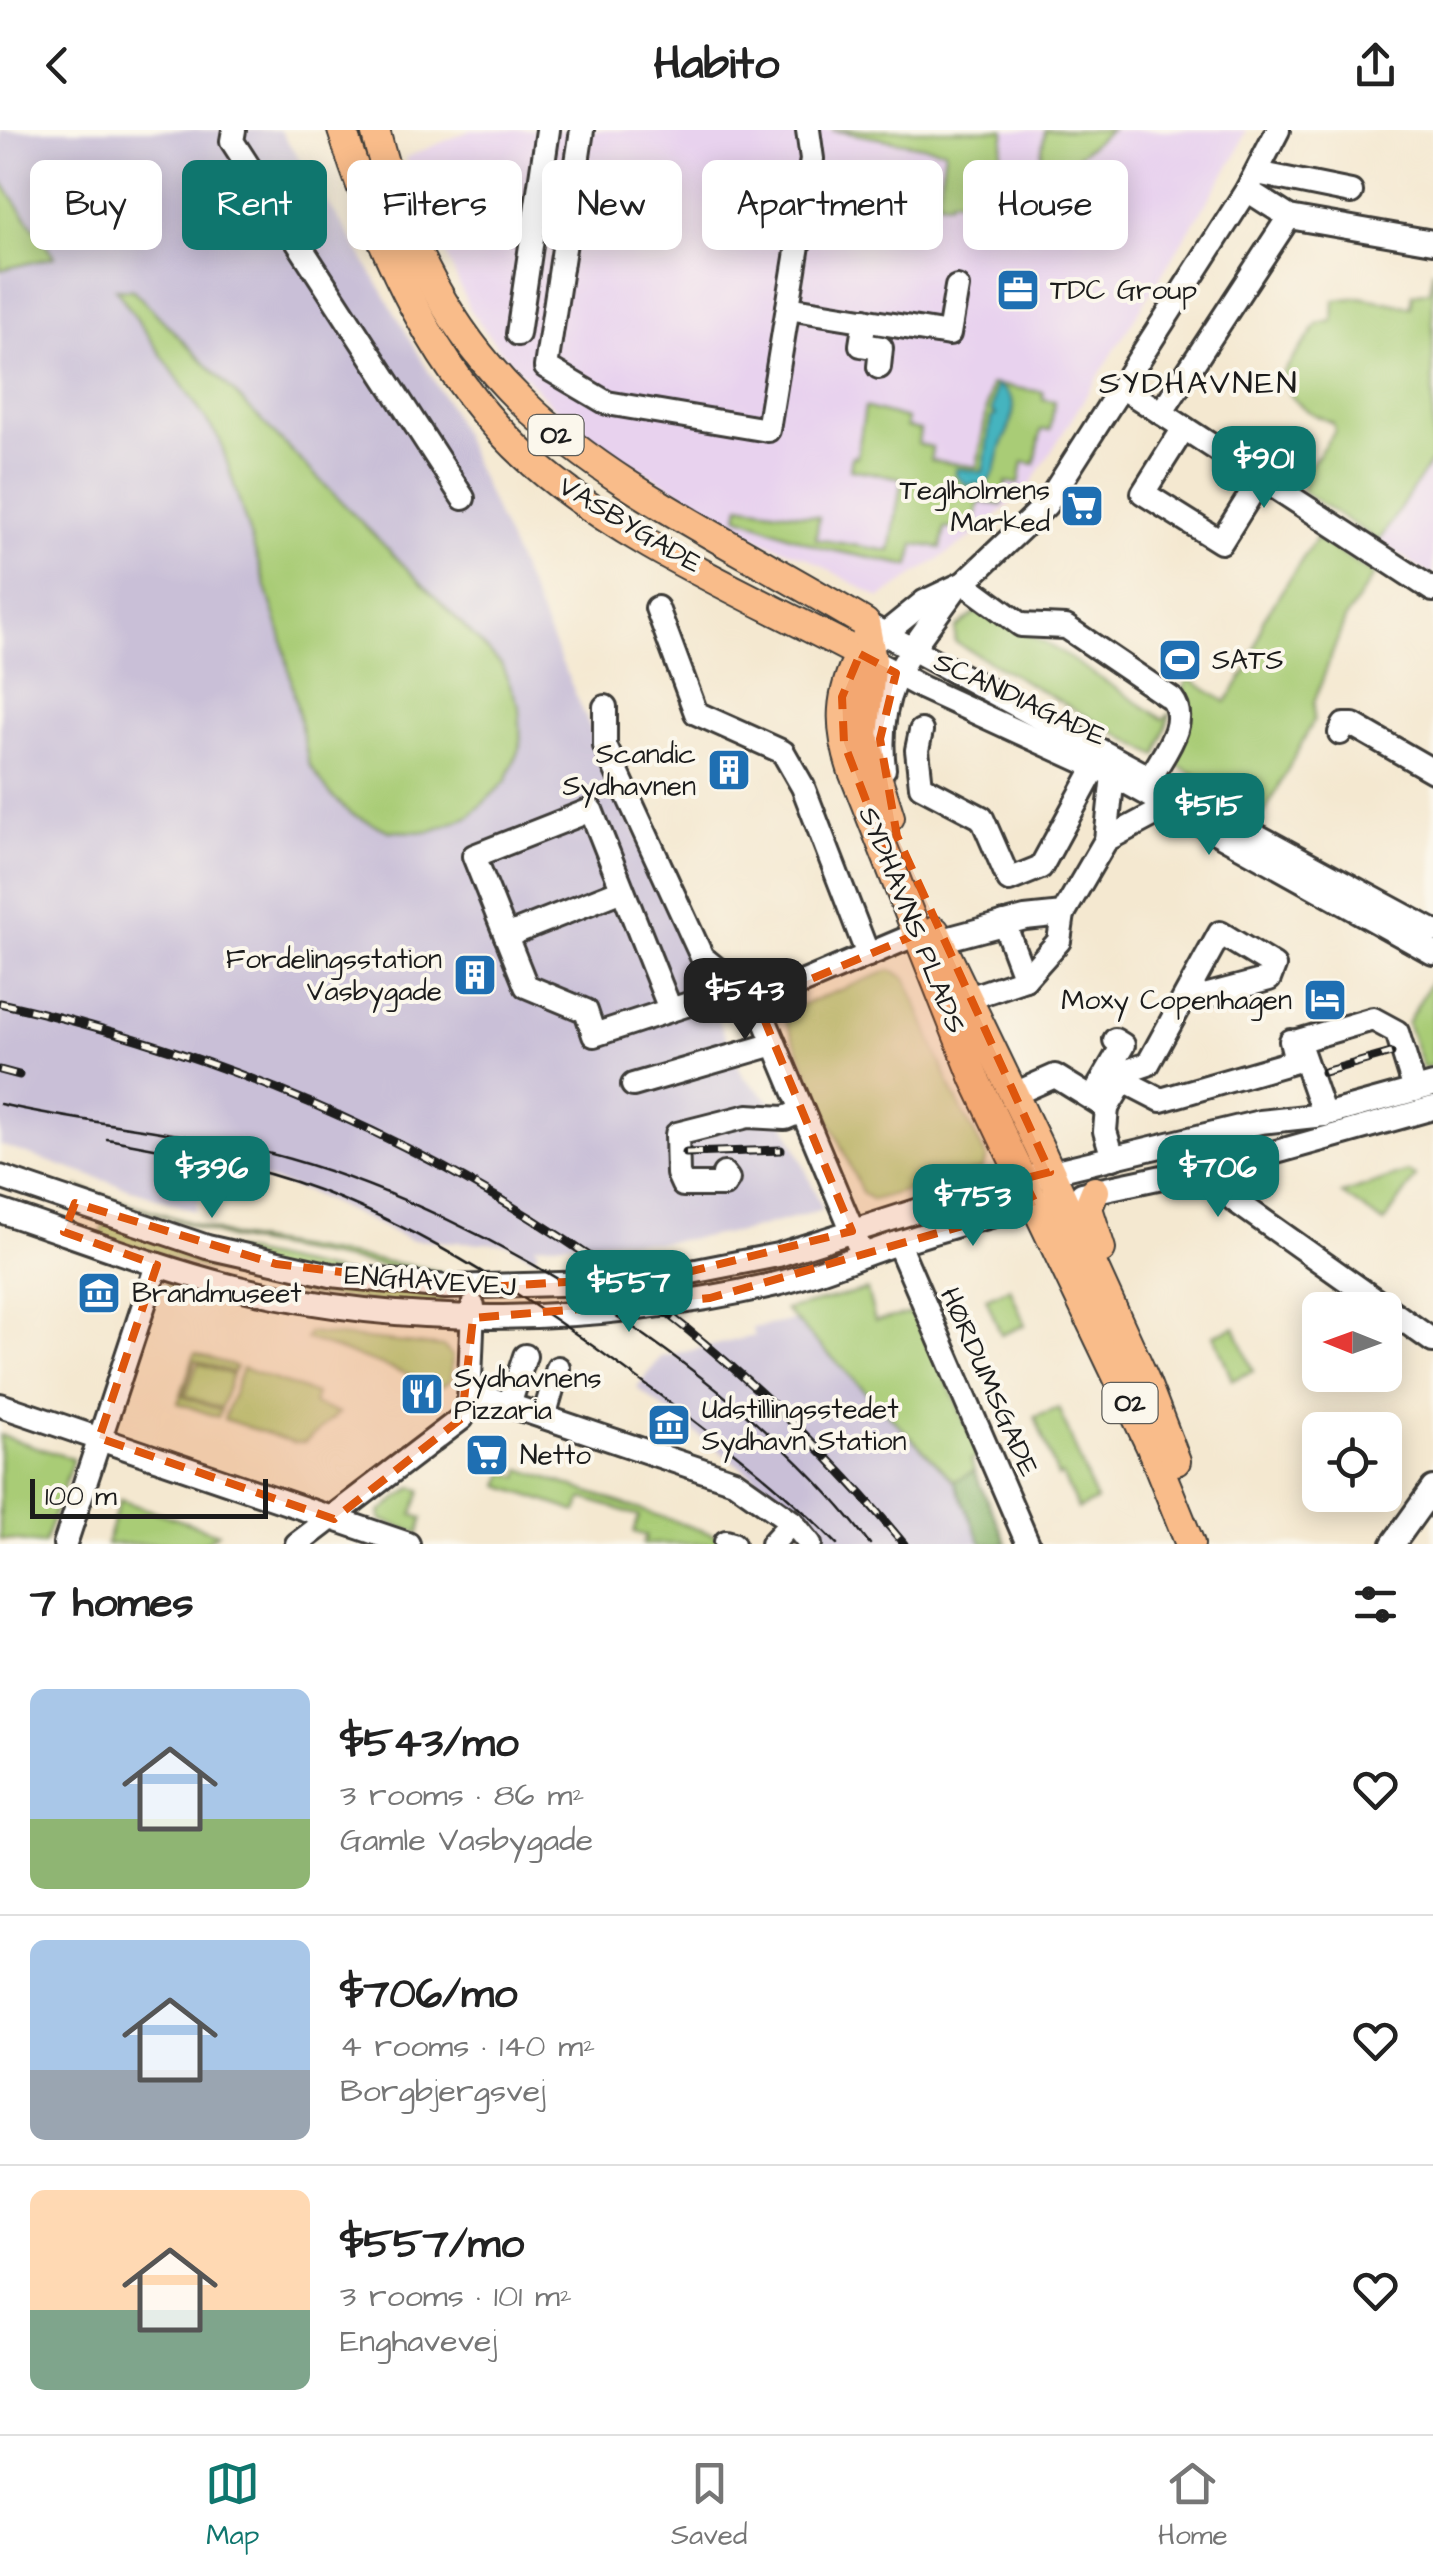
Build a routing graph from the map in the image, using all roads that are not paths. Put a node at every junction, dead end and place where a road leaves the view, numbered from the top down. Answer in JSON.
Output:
{"nodes":[{"id":1,"x":234,"y":130,"type":"edge"},
{"id":2,"x":342,"y":130,"type":"edge"},
{"id":3,"x":375,"y":130,"type":"edge"},
{"id":4,"x":548,"y":130,"type":"edge"},
{"id":5,"x":582,"y":130,"type":"edge"},
{"id":6,"x":808,"y":130,"type":"edge"},
{"id":7,"x":1278,"y":130,"type":"edge"},
{"id":8,"x":1252,"y":182,"type":"junction"},
{"id":9,"x":1352,"y":192,"type":"dead end"},
{"id":10,"x":1289,"y":217,"type":"junction"},
{"id":11,"x":1433,"y":242,"type":"edge"},
{"id":12,"x":957,"y":287,"type":"dead end"},
{"id":13,"x":788,"y":308,"type":"junction"},
{"id":14,"x":865,"y":320,"type":"junction"},
{"id":15,"x":518,"y":334,"type":"dead end"},
{"id":16,"x":878,"y":366,"type":"dead end"},
{"id":17,"x":1123,"y":388,"type":"junction"},
{"id":18,"x":1161,"y":413,"type":"junction"},
{"id":19,"x":1184,"y":428,"type":"junction"},
{"id":20,"x":1261,"y":478,"type":"junction"},
{"id":21,"x":464,"y":498,"type":"dead end"},
{"id":22,"x":960,"y":585,"type":"junction"},
{"id":23,"x":1433,"y":590,"type":"edge"},
{"id":24,"x":658,"y":608,"type":"dead end"},
{"id":25,"x":875,"y":648,"type":"junction"},
{"id":26,"x":910,"y":648,"type":"junction"},
{"id":27,"x":605,"y":707,"type":"dead end"},
{"id":28,"x":921,"y":731,"type":"dead end"},
{"id":29,"x":1340,"y":733,"type":"dead end"},
{"id":30,"x":1104,"y":770,"type":"junction"},
{"id":31,"x":1433,"y":771,"type":"edge"},
{"id":32,"x":1152,"y":775,"type":"junction"},
{"id":33,"x":1170,"y":806,"type":"junction"},
{"id":34,"x":1106,"y":840,"type":"junction"},
{"id":35,"x":1048,"y":855,"type":"junction"},
{"id":36,"x":1086,"y":876,"type":"junction"},
{"id":37,"x":622,"y":890,"type":"junction"},
{"id":38,"x":1064,"y":914,"type":"junction"},
{"id":39,"x":1004,"y":923,"type":"junction"},
{"id":40,"x":1433,"y":931,"type":"edge"},
{"id":41,"x":506,"y":936,"type":"junction"},
{"id":42,"x":928,"y":937,"type":"junction"},
{"id":43,"x":868,"y":954,"type":"junction"},
{"id":44,"x":1433,"y":954,"type":"edge"},
{"id":45,"x":1026,"y":978,"type":"junction"},
{"id":46,"x":737,"y":985,"type":"junction"},
{"id":47,"x":966,"y":999,"type":"junction"},
{"id":48,"x":757,"y":1002,"type":"junction"},
{"id":49,"x":1182,"y":1002,"type":"dead end"},
{"id":50,"x":670,"y":1009,"type":"junction"},
{"id":51,"x":1115,"y":1040,"type":"dead end"},
{"id":52,"x":1295,"y":1040,"type":"junction"},
{"id":53,"x":774,"y":1044,"type":"junction"},
{"id":54,"x":1124,"y":1080,"type":"junction"},
{"id":55,"x":633,"y":1085,"type":"dead end"},
{"id":56,"x":1424,"y":1088,"type":"edge"},
{"id":57,"x":1012,"y":1095,"type":"junction"},
{"id":58,"x":1099,"y":1103,"type":"junction"},
{"id":59,"x":1433,"y":1108,"type":"edge"},
{"id":60,"x":802,"y":1111,"type":"junction"},
{"id":61,"x":1324,"y":1114,"type":"junction"},
{"id":62,"x":1214,"y":1133,"type":"junction"},
{"id":63,"x":1113,"y":1158,"type":"junction"},
{"id":64,"x":1223,"y":1164,"type":"junction"},
{"id":65,"x":724,"y":1174,"type":"dead end"},
{"id":66,"x":1036,"y":1176,"type":"junction"},
{"id":67,"x":0,"y":1178,"type":"edge"},
{"id":68,"x":1095,"y":1191,"type":"junction"},
{"id":69,"x":1048,"y":1202,"type":"junction"},
{"id":70,"x":75,"y":1203,"type":"junction"},
{"id":71,"x":0,"y":1211,"type":"edge"},
{"id":72,"x":852,"y":1231,"type":"junction"},
{"id":73,"x":64,"y":1232,"type":"junction"},
{"id":74,"x":898,"y":1243,"type":"junction"},
{"id":75,"x":863,"y":1256,"type":"junction"},
{"id":76,"x":157,"y":1265,"type":"junction"},
{"id":77,"x":473,"y":1288,"type":"junction"},
{"id":78,"x":472,"y":1318,"type":"junction"},
{"id":79,"x":1433,"y":1341,"type":"edge"},
{"id":80,"x":525,"y":1356,"type":"dead end"},
{"id":81,"x":558,"y":1368,"type":"dead end"},
{"id":82,"x":1144,"y":1378,"type":"junction"},
{"id":83,"x":470,"y":1392,"type":"junction"},
{"id":84,"x":0,"y":1405,"type":"edge"},
{"id":85,"x":509,"y":1406,"type":"junction"},
{"id":86,"x":544,"y":1417,"type":"junction"},
{"id":87,"x":99,"y":1438,"type":"junction"},
{"id":88,"x":1433,"y":1488,"type":"edge"},
{"id":89,"x":334,"y":1519,"type":"junction"},
{"id":90,"x":792,"y":1522,"type":"junction"},
{"id":91,"x":65,"y":1544,"type":"edge"},
{"id":92,"x":297,"y":1544,"type":"edge"},
{"id":93,"x":408,"y":1544,"type":"edge"},
{"id":94,"x":772,"y":1544,"type":"edge"},
{"id":95,"x":810,"y":1544,"type":"edge"},
{"id":96,"x":1028,"y":1544,"type":"edge"},
{"id":97,"x":1190,"y":1544,"type":"edge"},
{"id":98,"x":1209,"y":1544,"type":"edge"},
{"id":99,"x":1394,"y":1544,"type":"edge"}],
"edges":[{"from":1,"to":21,"type":"street"},
{"from":2,"to":25,"type":"main road","name":"VASBYGADE","number":"O2"},
{"from":3,"to":25,"type":"main road","name":"VASBYGADE","number":"O2"},
{"from":4,"to":15,"type":"street"},
{"from":5,"to":13,"type":"street"},
{"from":6,"to":13,"type":"street"},
{"from":7,"to":8,"type":"street"},
{"from":8,"to":9,"type":"street"},
{"from":8,"to":10,"type":"street"},
{"from":8,"to":17,"type":"street"},
{"from":10,"to":11,"type":"street"},
{"from":10,"to":18,"type":"street"},
{"from":12,"to":14,"type":"street"},
{"from":13,"to":14,"type":"street"},
{"from":14,"to":16,"type":"street"},
{"from":17,"to":18,"type":"street"},
{"from":17,"to":22,"type":"street"},
{"from":18,"to":19,"type":"street"},
{"from":19,"to":20,"type":"street"},
{"from":19,"to":20,"type":"street"},
{"from":20,"to":23,"type":"street"},
{"from":22,"to":25,"type":"street"},
{"from":22,"to":26,"type":"street"},
{"from":22,"to":32,"type":"street"},
{"from":24,"to":43,"type":"street"},
{"from":25,"to":26,"type":"street"},
{"from":25,"to":30,"type":"street","name":"SCANDIAGADE"},
{"from":25,"to":42,"type":"main road","name":"SYDHAVNS PLADS","number":"O2"},
{"from":25,"to":42,"type":"main road","name":"SYDHAVNS PLADS","number":"O2"},
{"from":26,"to":32,"type":"street","name":"SCANDIAGADE"},
{"from":27,"to":46,"type":"street"},
{"from":28,"to":35,"type":"street"},
{"from":29,"to":31,"type":"street"},
{"from":30,"to":33,"type":"street","name":"SCANDIAGADE"},
{"from":30,"to":34,"type":"street"},
{"from":30,"to":35,"type":"street"},
{"from":32,"to":40,"type":"street","name":"SCANDIAGADE"},
{"from":33,"to":34,"type":"street"},
{"from":33,"to":44,"type":"street","name":"SCANDIAGADE"},
{"from":34,"to":36,"type":"street"},
{"from":35,"to":36,"type":"street"},
{"from":36,"to":38,"type":"street"},
{"from":37,"to":41,"type":"street"},
{"from":37,"to":41,"type":"street"},
{"from":37,"to":50,"type":"street"},
{"from":38,"to":39,"type":"street"},
{"from":38,"to":45,"type":"street"},
{"from":39,"to":42,"type":"street"},
{"from":39,"to":45,"type":"street"},
{"from":41,"to":50,"type":"street"},
{"from":42,"to":43,"type":"street"},
{"from":42,"to":47,"type":"main road","name":"SYDHAVNS PLADS","number":"O2"},
{"from":42,"to":66,"type":"main road","name":"SYDHAVNS PLADS","number":"O2"},
{"from":43,"to":48,"type":"street"},
{"from":45,"to":47,"type":"street"},
{"from":46,"to":48,"type":"street"},
{"from":46,"to":50,"type":"street"},
{"from":47,"to":57,"type":"main road","name":"SYDHAVNS PLADS","number":"O2"},
{"from":48,"to":53,"type":"street"},
{"from":49,"to":54,"type":"street"},
{"from":51,"to":58,"type":"street"},
{"from":52,"to":54,"type":"street"},
{"from":52,"to":56,"type":"street"},
{"from":52,"to":61,"type":"street"},
{"from":53,"to":55,"type":"street"},
{"from":53,"to":60,"type":"street"},
{"from":54,"to":58,"type":"street"},
{"from":56,"to":61,"type":"street","name":"ENGHAVEVEJ"},
{"from":57,"to":58,"type":"street"},
{"from":57,"to":66,"type":"main road","name":"SYDHAVNS PLADS","number":"O2"},
{"from":58,"to":63,"type":"street"},
{"from":59,"to":64,"type":"street","name":"ENGHAVEVEJ"},
{"from":60,"to":65,"type":"street"},
{"from":60,"to":72,"type":"street"},
{"from":61,"to":62,"type":"street","name":"ENGHAVEVEJ"},
{"from":62,"to":63,"type":"street","name":"ENGHAVEVEJ"},
{"from":62,"to":64,"type":"street"},
{"from":63,"to":66,"type":"street","name":"ENGHAVEVEJ"},
{"from":64,"to":68,"type":"street","name":"ENGHAVEVEJ"},
{"from":64,"to":79,"type":"street"},
{"from":66,"to":69,"type":"main road","number":"O2"},
{"from":66,"to":72,"type":"street","name":"ENGHAVEVEJ"},
{"from":67,"to":70,"type":"street","name":"ENGHAVEVEJ"},
{"from":68,"to":69,"type":"street","name":"ENGHAVEVEJ"},
{"from":68,"to":82,"type":"main road"},
{"from":69,"to":74,"type":"street","name":"ENGHAVEVEJ"},
{"from":69,"to":82,"type":"main road","number":"O2"},
{"from":69,"to":97,"type":"main road","number":"O2"},
{"from":70,"to":73,"type":"street"},
{"from":70,"to":77,"type":"street","name":"ENGHAVEVEJ"},
{"from":71,"to":73,"type":"street","name":"ENGHAVEVEJ"},
{"from":72,"to":75,"type":"street"},
{"from":72,"to":77,"type":"street","name":"ENGHAVEVEJ"},
{"from":73,"to":76,"type":"street","name":"ENGHAVEVEJ"},
{"from":74,"to":75,"type":"street","name":"ENGHAVEVEJ"},
{"from":74,"to":96,"type":"street","name":"HØRDUMSGADE"},
{"from":75,"to":78,"type":"street","name":"ENGHAVEVEJ"},
{"from":76,"to":78,"type":"street","name":"ENGHAVEVEJ"},
{"from":76,"to":87,"type":"street"},
{"from":77,"to":78,"type":"street"},
{"from":78,"to":83,"type":"street"},
{"from":80,"to":85,"type":"street"},
{"from":81,"to":86,"type":"street"},
{"from":82,"to":98,"type":"main road","number":"O2"},
{"from":83,"to":85,"type":"street"},
{"from":83,"to":89,"type":"street"},
{"from":84,"to":87,"type":"street"},
{"from":85,"to":86,"type":"street"},
{"from":86,"to":90,"type":"street"},
{"from":87,"to":89,"type":"street"},
{"from":87,"to":91,"type":"street"},
{"from":88,"to":99,"type":"street"},
{"from":89,"to":92,"type":"street"},
{"from":89,"to":93,"type":"street"},
{"from":90,"to":94,"type":"street"},
{"from":90,"to":95,"type":"street"}]}
